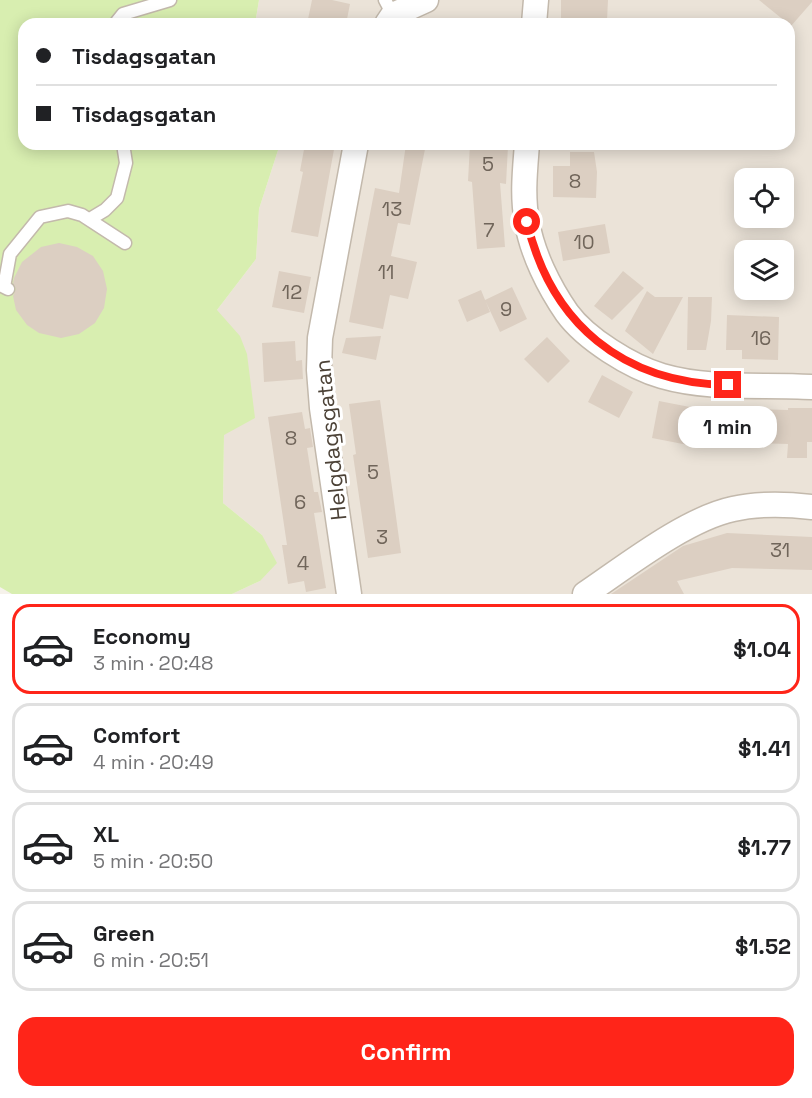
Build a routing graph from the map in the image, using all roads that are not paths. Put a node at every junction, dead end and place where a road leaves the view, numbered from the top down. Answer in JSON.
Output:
{"nodes":[{"id":1,"x":170,"y":0,"type":"edge"},
{"id":2,"x":426,"y":0,"type":"edge"},
{"id":3,"x":536,"y":0,"type":"edge"},
{"id":4,"x":388,"y":13,"type":"edge"},
{"id":5,"x":120,"y":18,"type":"edge"},
{"id":6,"x":534,"y":18,"type":"edge"},
{"id":7,"x":124,"y":150,"type":"edge"},
{"id":8,"x":355,"y":150,"type":"edge"},
{"id":9,"x":527,"y":150,"type":"edge"},
{"id":10,"x":90,"y":219,"type":"junction"},
{"id":11,"x":125,"y":243,"type":"dead end"},
{"id":12,"x":9,"y":288,"type":"dead end"},
{"id":13,"x":812,"y":387,"type":"edge"},
{"id":14,"x":812,"y":507,"type":"edge"},
{"id":15,"x":349,"y":594,"type":"edge"},
{"id":16,"x":585,"y":594,"type":"edge"}],
"edges":[{"from":1,"to":5,"type":"lane"},
{"from":2,"to":4,"type":"street"},
{"from":3,"to":6,"type":"street"},
{"from":7,"to":10,"type":"lane"},
{"from":8,"to":15,"type":"street","name":"Helgdagsgatan"},
{"from":9,"to":13,"type":"street"},
{"from":10,"to":11,"type":"lane"},
{"from":10,"to":12,"type":"lane"},
{"from":14,"to":16,"type":"street"}]}
